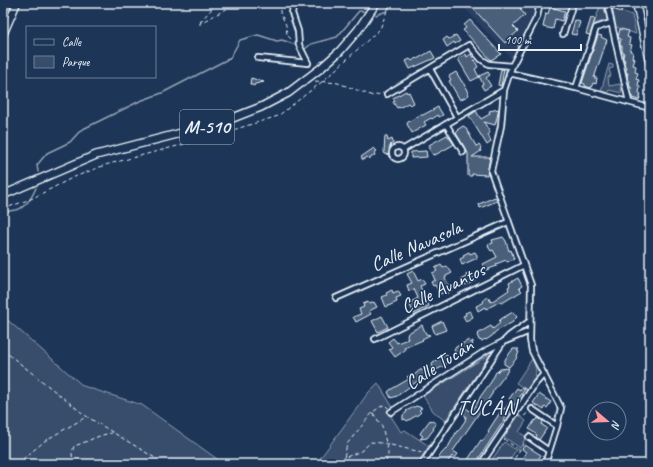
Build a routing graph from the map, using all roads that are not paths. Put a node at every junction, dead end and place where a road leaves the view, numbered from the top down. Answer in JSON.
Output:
{"nodes":[{"id":1,"x":17,"y":3,"type":"edge"},
{"id":2,"x":294,"y":3,"type":"edge"},
{"id":3,"x":376,"y":3,"type":"edge"},
{"id":4,"x":540,"y":3,"type":"edge"},
{"id":5,"x":572,"y":3,"type":"edge"},
{"id":6,"x":607,"y":3,"type":"edge"},
{"id":7,"x":636,"y":3,"type":"edge"},
{"id":8,"x":611,"y":23,"type":"junction"},
{"id":9,"x":563,"y":34,"type":"dead end"},
{"id":10,"x":3,"y":35,"type":"edge"},
{"id":11,"x":258,"y":58,"type":"dead end"},
{"id":12,"x":512,"y":66,"type":"junction"},
{"id":13,"x":650,"y":66,"type":"edge"},
{"id":14,"x":430,"y":69,"type":"junction"},
{"id":15,"x":509,"y":73,"type":"junction"},
{"id":16,"x":576,"y":88,"type":"junction"},
{"id":17,"x":504,"y":90,"type":"junction"},
{"id":18,"x":387,"y":94,"type":"road end"},
{"id":19,"x":629,"y":102,"type":"junction"},
{"id":20,"x":650,"y":108,"type":"edge"},
{"id":21,"x":457,"y":117,"type":"junction"},
{"id":22,"x":446,"y":124,"type":"junction"},
{"id":23,"x":404,"y":150,"type":"dead end"},
{"id":24,"x":463,"y":152,"type":"dead end"},
{"id":25,"x":3,"y":195,"type":"edge"},
{"id":26,"x":508,"y":222,"type":"junction"},
{"id":27,"x":524,"y":265,"type":"junction"},
{"id":28,"x":336,"y":298,"type":"dead end"},
{"id":29,"x":530,"y":321,"type":"junction"},
{"id":30,"x":530,"y":331,"type":"junction"},
{"id":31,"x":375,"y":339,"type":"dead end"},
{"id":32,"x":503,"y":342,"type":"junction"},
{"id":33,"x":544,"y":374,"type":"junction"},
{"id":34,"x":532,"y":409,"type":"dead end"},
{"id":35,"x":391,"y":412,"type":"road end"},
{"id":36,"x":557,"y":426,"type":"junction"},
{"id":37,"x":528,"y":436,"type":"road end"},
{"id":38,"x":549,"y":451,"type":"junction"},
{"id":39,"x":422,"y":464,"type":"edge"},
{"id":40,"x":481,"y":464,"type":"edge"},
{"id":41,"x":546,"y":464,"type":"edge"}],
"edges":[{"from":1,"to":10,"type":"main road"},
{"from":2,"to":11,"type":"street"},
{"from":3,"to":25,"type":"main road","number":"M-510"},
{"from":4,"to":12,"type":"street"},
{"from":5,"to":9,"type":"street"},
{"from":6,"to":8,"type":"street"},
{"from":7,"to":13,"type":"main road"},
{"from":8,"to":16,"type":"street"},
{"from":8,"to":19,"type":"street"},
{"from":12,"to":14,"type":"street"},
{"from":12,"to":15,"type":"street"},
{"from":14,"to":18,"type":"street"},
{"from":14,"to":21,"type":"street"},
{"from":15,"to":16,"type":"street"},
{"from":15,"to":17,"type":"street"},
{"from":16,"to":19,"type":"street"},
{"from":17,"to":21,"type":"street"},
{"from":17,"to":26,"type":"street"},
{"from":19,"to":20,"type":"street"},
{"from":21,"to":22,"type":"street"},
{"from":22,"to":23,"type":"street"},
{"from":22,"to":24,"type":"street"},
{"from":26,"to":27,"type":"street"},
{"from":26,"to":28,"type":"street","name":"Calle Navasola"},
{"from":27,"to":29,"type":"street"},
{"from":27,"to":31,"type":"street","name":"Calle Avantos"},
{"from":29,"to":30,"type":"street"},
{"from":29,"to":32,"type":"street","name":"Calle Tucán"},
{"from":30,"to":32,"type":"street","name":"Calle Tucán"},
{"from":30,"to":33,"type":"street"},
{"from":32,"to":35,"type":"street","name":"Calle Tucán"},
{"from":32,"to":39,"type":"street"},
{"from":33,"to":36,"type":"street"},
{"from":33,"to":40,"type":"street"},
{"from":34,"to":36,"type":"street"},
{"from":36,"to":38,"type":"street"},
{"from":37,"to":38,"type":"street"},
{"from":38,"to":41,"type":"street"}]}
